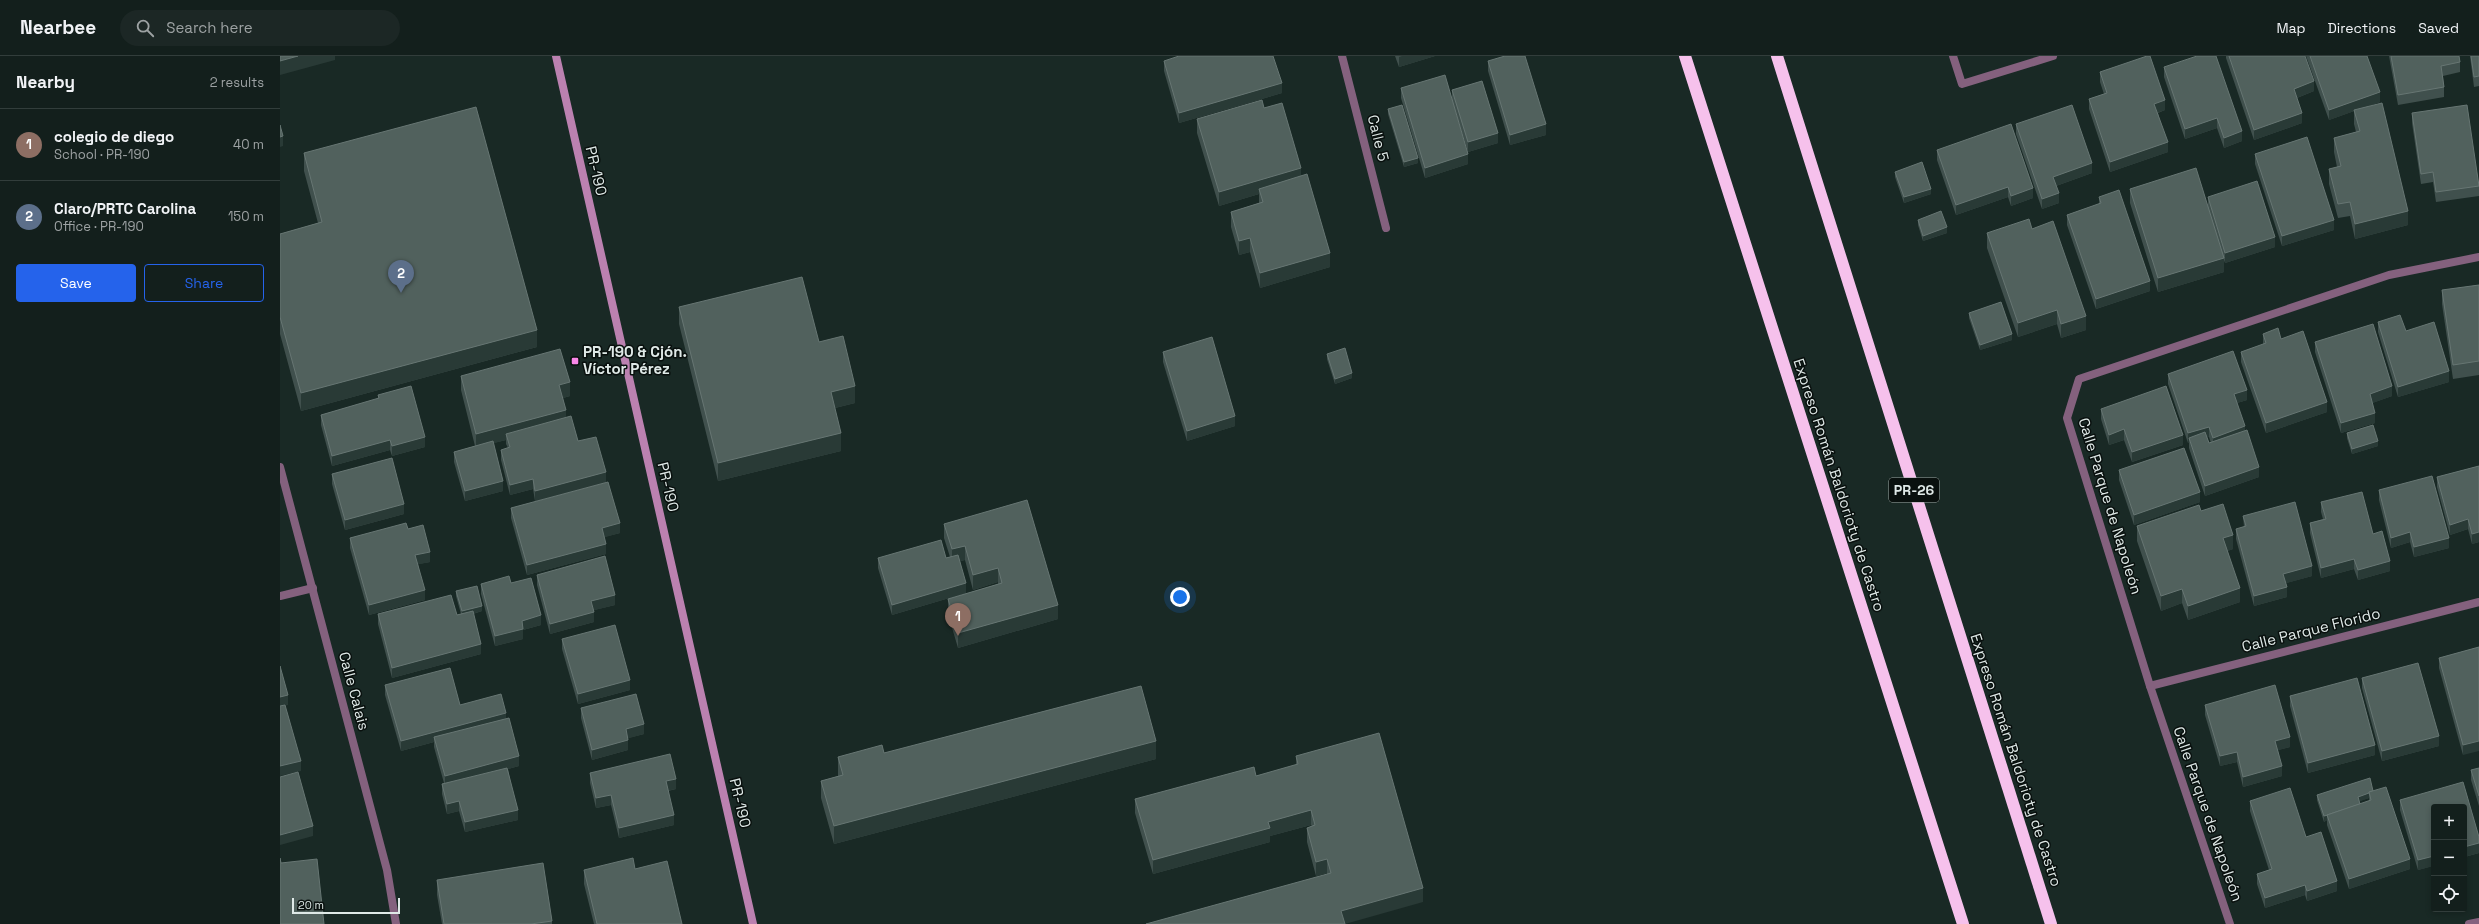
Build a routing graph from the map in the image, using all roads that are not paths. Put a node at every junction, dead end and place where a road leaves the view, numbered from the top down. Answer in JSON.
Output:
{"nodes":[{"id":1,"x":556,"y":56,"type":"edge"},
{"id":2,"x":1342,"y":56,"type":"edge"},
{"id":3,"x":1685,"y":56,"type":"edge"},
{"id":4,"x":1777,"y":56,"type":"edge"},
{"id":5,"x":1953,"y":56,"type":"edge"},
{"id":6,"x":2053,"y":56,"type":"edge"},
{"id":7,"x":1386,"y":228,"type":"dead end"},
{"id":8,"x":2479,"y":257,"type":"edge"},
{"id":9,"x":280,"y":467,"type":"edge"},
{"id":10,"x":313,"y":588,"type":"junction"},
{"id":11,"x":280,"y":596,"type":"edge"},
{"id":12,"x":2479,"y":602,"type":"edge"},
{"id":13,"x":2150,"y":686,"type":"junction"},
{"id":14,"x":2479,"y":922,"type":"edge"},
{"id":15,"x":396,"y":924,"type":"edge"},
{"id":16,"x":753,"y":924,"type":"edge"},
{"id":17,"x":1963,"y":924,"type":"edge"},
{"id":18,"x":2051,"y":924,"type":"edge"},
{"id":19,"x":2230,"y":924,"type":"edge"},
{"id":20,"x":2470,"y":924,"type":"edge"}],
"edges":[{"from":1,"to":16,"type":"street","name":"PR-190","number":"PR-190"},
{"from":2,"to":7,"type":"street","name":"Calle 5"},
{"from":3,"to":17,"type":"highway","name":"Expreso Román Baldorioty de Castro"},
{"from":4,"to":18,"type":"highway","name":"Expreso Román Baldorioty de Castro","number":"PR-26"},
{"from":5,"to":6,"type":"street"},
{"from":8,"to":13,"type":"street","name":"Calle Parque de Napoleón"},
{"from":9,"to":10,"type":"street","name":"Calle Calais"},
{"from":10,"to":11,"type":"street"},
{"from":10,"to":15,"type":"street","name":"Calle Calais"},
{"from":12,"to":13,"type":"street","name":"Calle Parque Florido"},
{"from":13,"to":19,"type":"street","name":"Calle Parque de Napoleón"},
{"from":14,"to":20,"type":"street"}]}
